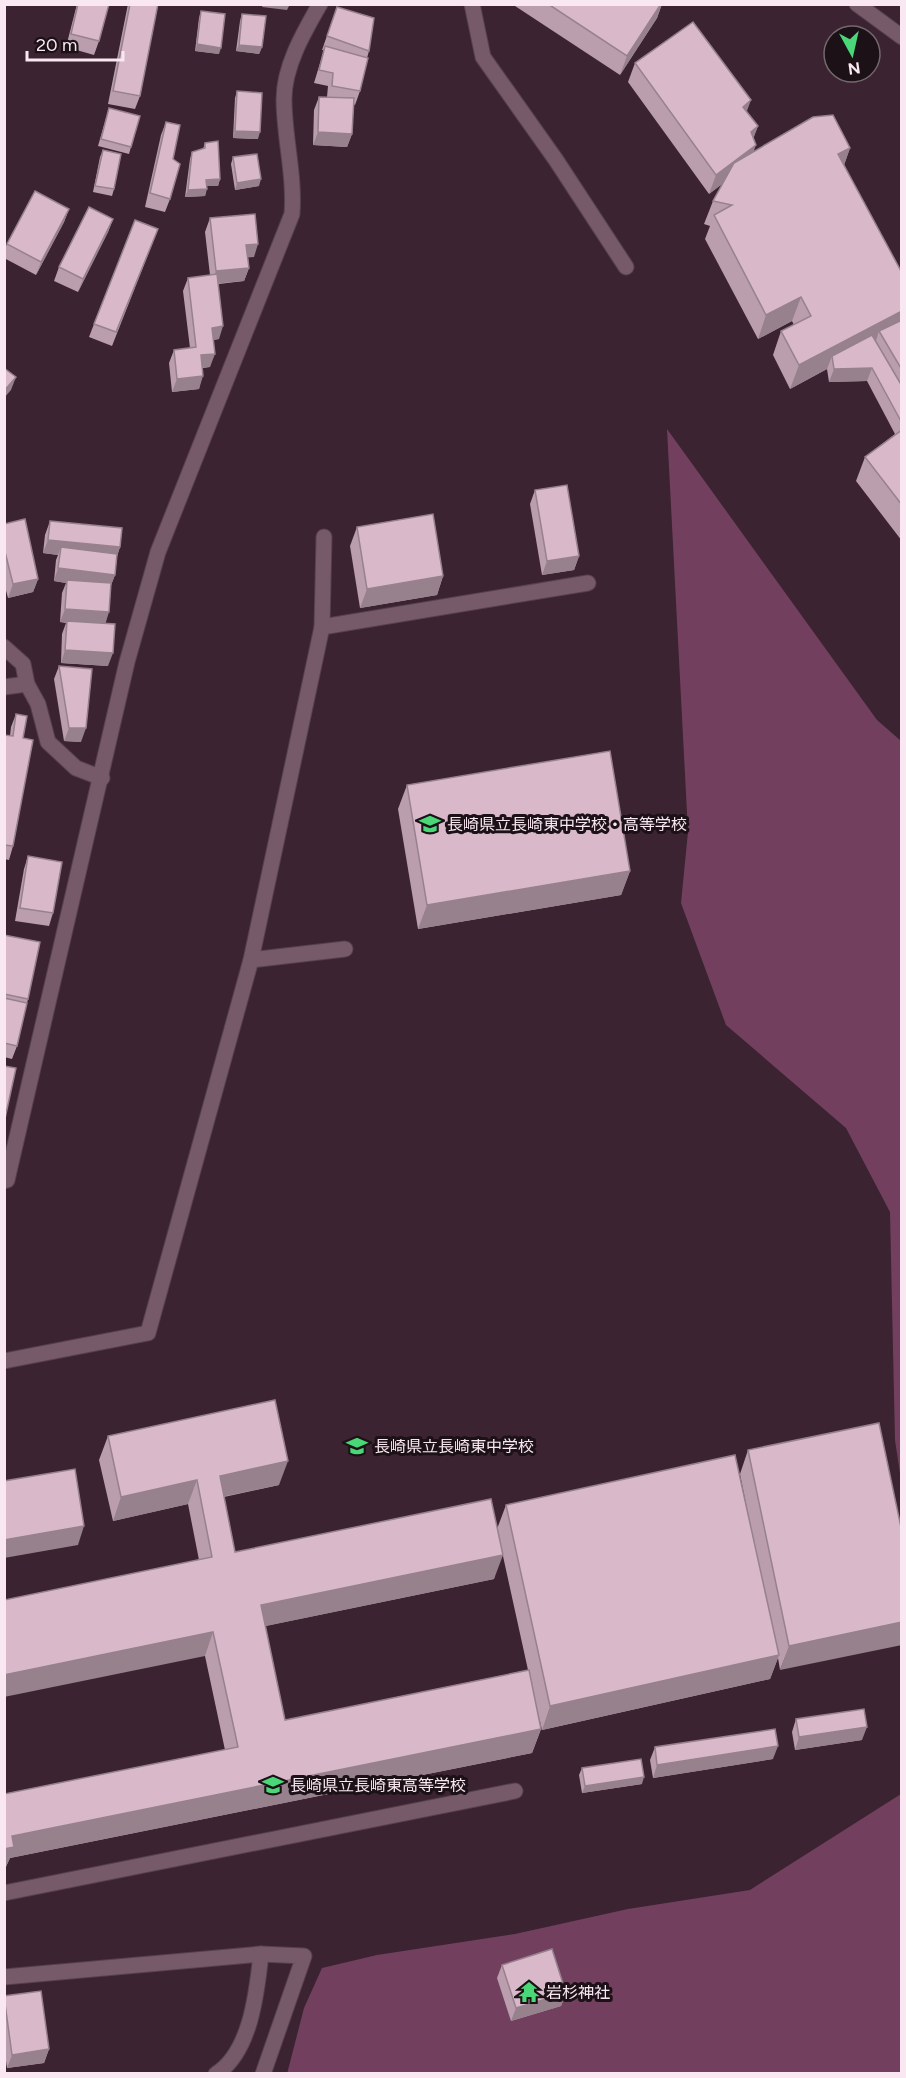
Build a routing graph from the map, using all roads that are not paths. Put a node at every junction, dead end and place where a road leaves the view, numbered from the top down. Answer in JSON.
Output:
{"nodes":[{"id":1,"x":320,"y":4,"type":"edge"},
{"id":2,"x":472,"y":4,"type":"edge"},
{"id":3,"x":857,"y":4,"type":"edge"},
{"id":4,"x":902,"y":37,"type":"edge"},
{"id":5,"x":626,"y":267,"type":"dead end"},
{"id":6,"x":324,"y":537,"type":"dead end"},
{"id":7,"x":588,"y":583,"type":"dead end"},
{"id":8,"x":322,"y":627,"type":"junction"},
{"id":9,"x":4,"y":647,"type":"edge"},
{"id":10,"x":27,"y":684,"type":"junction"},
{"id":11,"x":4,"y":687,"type":"edge"},
{"id":12,"x":102,"y":778,"type":"junction"},
{"id":13,"x":345,"y":949,"type":"dead end"},
{"id":14,"x":251,"y":960,"type":"junction"},
{"id":15,"x":4,"y":1181,"type":"edge"},
{"id":16,"x":4,"y":1360,"type":"edge"},
{"id":17,"x":515,"y":1791,"type":"dead end"},
{"id":18,"x":4,"y":1893,"type":"edge"},
{"id":19,"x":261,"y":1954,"type":"junction"},
{"id":20,"x":4,"y":1977,"type":"edge"},
{"id":21,"x":216,"y":2073,"type":"edge"},
{"id":22,"x":263,"y":2073,"type":"edge"}],
"edges":[{"from":1,"to":12,"type":"street"},
{"from":2,"to":5,"type":"street"},
{"from":3,"to":4,"type":"street"},
{"from":6,"to":8,"type":"street"},
{"from":7,"to":8,"type":"street"},
{"from":8,"to":14,"type":"street"},
{"from":9,"to":10,"type":"street"},
{"from":10,"to":11,"type":"street"},
{"from":10,"to":12,"type":"street"},
{"from":12,"to":15,"type":"street"},
{"from":13,"to":14,"type":"street"},
{"from":14,"to":16,"type":"street"},
{"from":17,"to":18,"type":"street"},
{"from":19,"to":20,"type":"street"},
{"from":19,"to":21,"type":"street"},
{"from":19,"to":22,"type":"street"}]}
